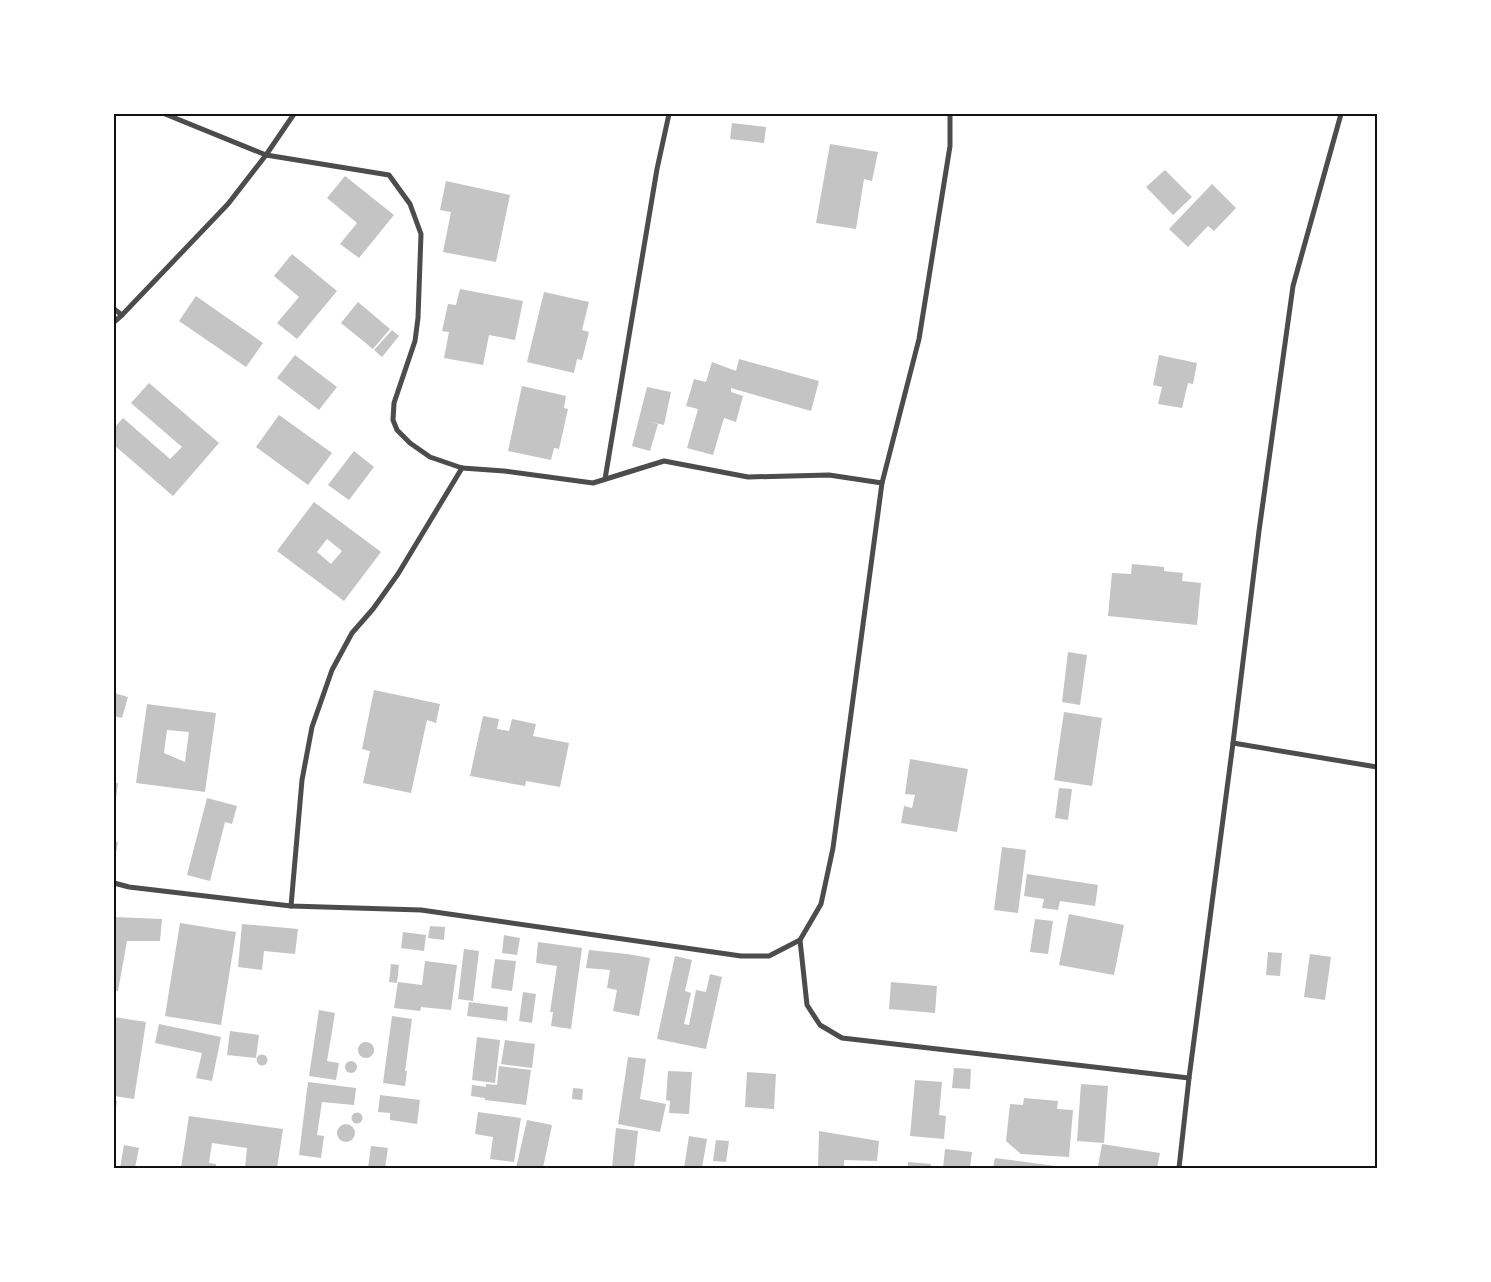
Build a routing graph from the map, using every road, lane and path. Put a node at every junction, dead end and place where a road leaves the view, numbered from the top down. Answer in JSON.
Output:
{"nodes":[{"id":1,"x":165,"y":114,"type":"edge"},
{"id":2,"x":294,"y":114,"type":"edge"},
{"id":3,"x":669,"y":114,"type":"edge"},
{"id":4,"x":950,"y":114,"type":"edge"},
{"id":5,"x":1341,"y":114,"type":"edge"},
{"id":6,"x":266,"y":155,"type":"junction"},
{"id":7,"x":114,"y":309,"type":"edge"},
{"id":8,"x":122,"y":315,"type":"junction"},
{"id":9,"x":114,"y":322,"type":"edge"},
{"id":10,"x":462,"y":468,"type":"junction"},
{"id":11,"x":606,"y":479,"type":"junction"},
{"id":12,"x":882,"y":483,"type":"junction"},
{"id":13,"x":1233,"y":743,"type":"junction"},
{"id":14,"x":1377,"y":768,"type":"edge"},
{"id":15,"x":114,"y":883,"type":"edge"},
{"id":16,"x":291,"y":906,"type":"junction"},
{"id":17,"x":800,"y":940,"type":"junction"},
{"id":18,"x":1189,"y":1078,"type":"junction"},
{"id":19,"x":1179,"y":1168,"type":"edge"}],
"edges":[{"from":1,"to":6,"type":"street"},
{"from":2,"to":6,"type":"street"},
{"from":3,"to":11,"type":"street"},
{"from":4,"to":12,"type":"street"},
{"from":5,"to":13,"type":"street"},
{"from":6,"to":8,"type":"street"},
{"from":6,"to":10,"type":"street"},
{"from":7,"to":8,"type":"street"},
{"from":8,"to":9,"type":"street"},
{"from":10,"to":11,"type":"street"},
{"from":10,"to":16,"type":"street"},
{"from":11,"to":12,"type":"street"},
{"from":12,"to":17,"type":"street"},
{"from":13,"to":14,"type":"street"},
{"from":13,"to":18,"type":"street"},
{"from":15,"to":16,"type":"street"},
{"from":16,"to":17,"type":"street"},
{"from":17,"to":18,"type":"street"},
{"from":18,"to":19,"type":"street"}]}
